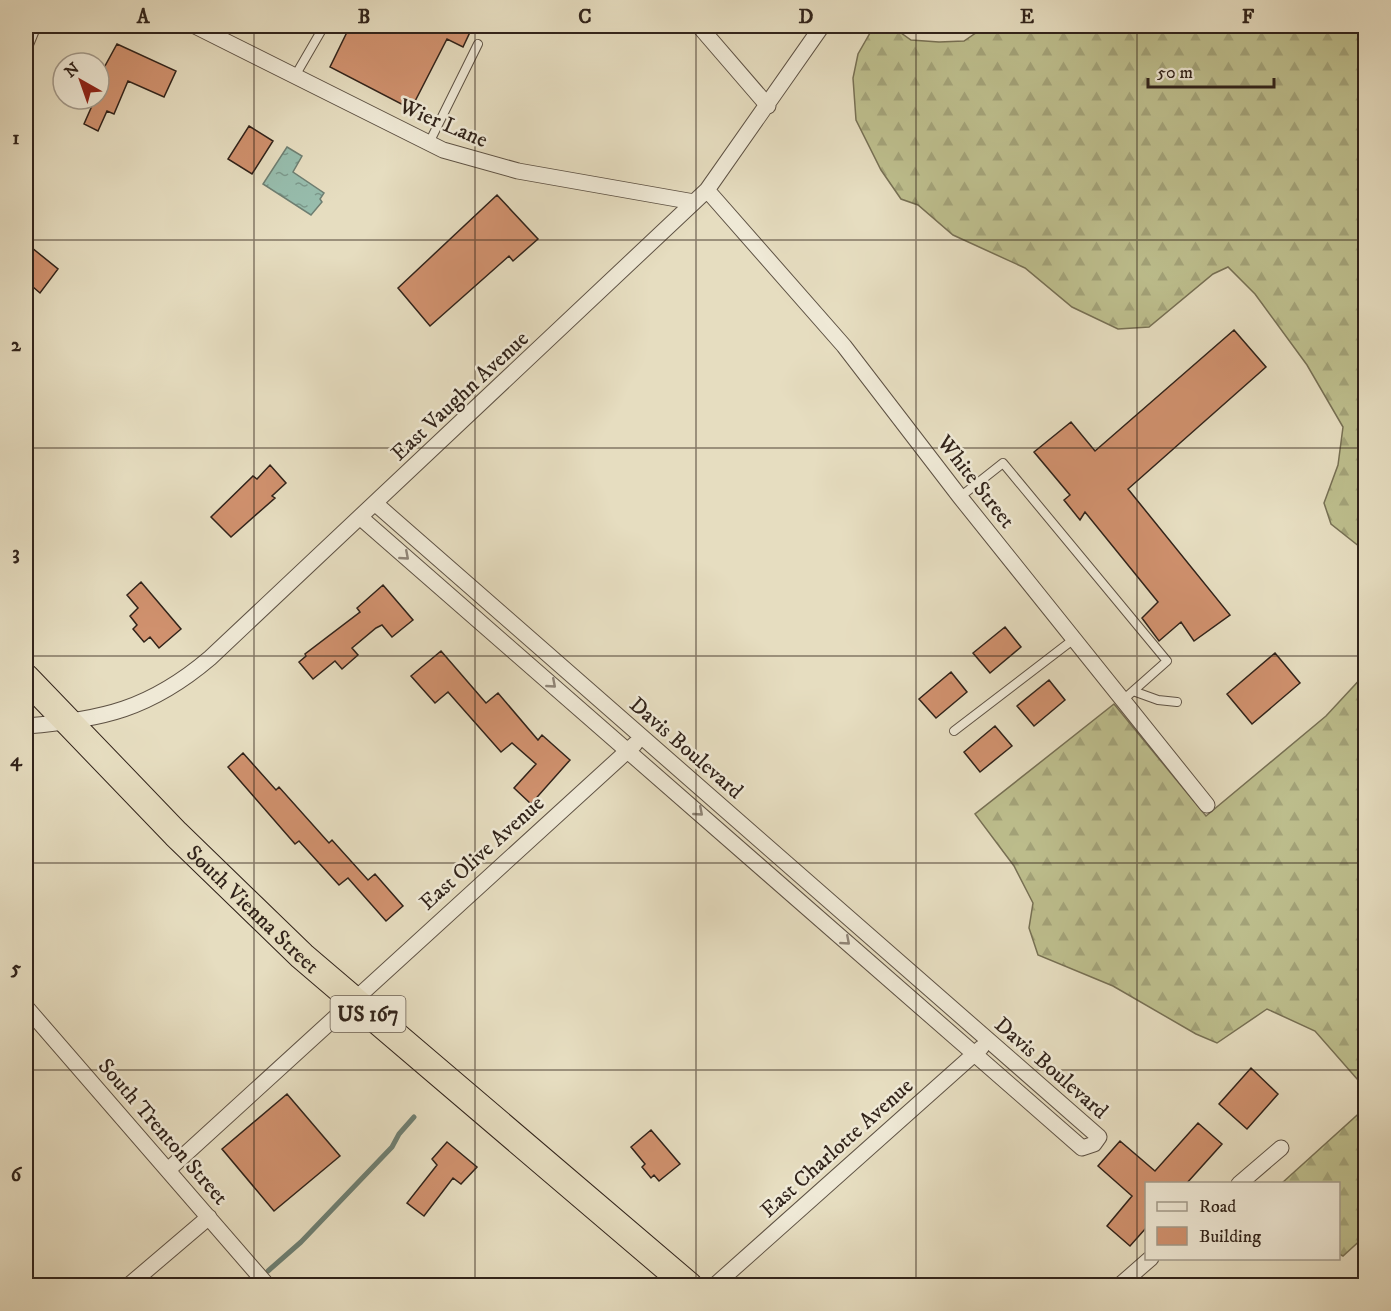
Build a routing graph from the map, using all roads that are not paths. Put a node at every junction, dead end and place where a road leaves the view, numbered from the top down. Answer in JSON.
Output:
{"nodes":[{"id":1,"x":33,"y":26,"type":"edge"},
{"id":2,"x":195,"y":26,"type":"edge"},
{"id":3,"x":324,"y":26,"type":"edge"},
{"id":4,"x":699,"y":26,"type":"edge"},
{"id":5,"x":822,"y":26,"type":"edge"},
{"id":6,"x":26,"y":43,"type":"edge"},
{"id":7,"x":478,"y":44,"type":"dead end"},
{"id":8,"x":295,"y":76,"type":"junction"},
{"id":9,"x":768,"y":106,"type":"junction"},
{"id":10,"x":429,"y":142,"type":"junction"},
{"id":11,"x":707,"y":190,"type":"junction"},
{"id":12,"x":694,"y":202,"type":"junction"},
{"id":13,"x":960,"y":497,"type":"junction"},
{"id":14,"x":376,"y":504,"type":"junction"},
{"id":15,"x":361,"y":518,"type":"junction"},
{"id":16,"x":1074,"y":639,"type":"junction"},
{"id":17,"x":26,"y":678,"type":"edge"},
{"id":18,"x":1128,"y":696,"type":"junction"},
{"id":19,"x":1177,"y":702,"type":"dead end"},
{"id":20,"x":66,"y":723,"type":"junction"},
{"id":21,"x":26,"y":726,"type":"edge"},
{"id":22,"x":954,"y":731,"type":"dead end"},
{"id":23,"x":641,"y":738,"type":"junction"},
{"id":24,"x":628,"y":750,"type":"junction"},
{"id":25,"x":1207,"y":805,"type":"dead end"},
{"id":26,"x":351,"y":1000,"type":"junction"},
{"id":27,"x":26,"y":1007,"type":"edge"},
{"id":28,"x":38,"y":1021,"type":"junction"},
{"id":29,"x":26,"y":1032,"type":"edge"},
{"id":30,"x":988,"y":1042,"type":"junction"},
{"id":31,"x":974,"y":1054,"type":"junction"},
{"id":32,"x":1281,"y":1148,"type":"dead end"},
{"id":33,"x":168,"y":1170,"type":"junction"},
{"id":34,"x":1241,"y":1182,"type":"edge"},
{"id":35,"x":209,"y":1217,"type":"junction"},
{"id":36,"x":1149,"y":1260,"type":"edge"},
{"id":37,"x":128,"y":1286,"type":"edge"},
{"id":38,"x":268,"y":1286,"type":"edge"},
{"id":39,"x":689,"y":1286,"type":"edge"},
{"id":40,"x":714,"y":1286,"type":"edge"},
{"id":41,"x":1119,"y":1286,"type":"edge"}],
"edges":[{"from":1,"to":6,"type":"street"},
{"from":2,"to":8,"type":"street","name":"Wier Lane"},
{"from":3,"to":8,"type":"lane"},
{"from":4,"to":9,"type":"street"},
{"from":5,"to":9,"type":"street","name":"East Vaughn Avenue"},
{"from":7,"to":10,"type":"lane"},
{"from":8,"to":10,"type":"street","name":"Wier Lane"},
{"from":9,"to":11,"type":"street","name":"East Vaughn Avenue"},
{"from":10,"to":12,"type":"street","name":"Wier Lane"},
{"from":11,"to":12,"type":"street","name":"East Vaughn Avenue"},
{"from":11,"to":13,"type":"street","name":"White Street"},
{"from":12,"to":14,"type":"street","name":"East Vaughn Avenue"},
{"from":13,"to":16,"type":"street","name":"White Street"},
{"from":13,"to":18,"type":"lane"},
{"from":14,"to":15,"type":"street","name":"East Vaughn Avenue"},
{"from":14,"to":23,"type":"street","name":"Davis Boulevard"},
{"from":15,"to":20,"type":"street","name":"East Vaughn Avenue"},
{"from":15,"to":24,"type":"street","name":"Davis Boulevard","one_way":true},
{"from":16,"to":18,"type":"street","name":"White Street"},
{"from":16,"to":22,"type":"lane"},
{"from":17,"to":20,"type":"highway","name":"South Vienna Street","number":"US 167"},
{"from":18,"to":19,"type":"lane"},
{"from":18,"to":25,"type":"street","name":"White Street"},
{"from":20,"to":21,"type":"street","name":"East Vaughn Avenue"},
{"from":20,"to":26,"type":"highway","name":"South Vienna Street","number":"US 167"},
{"from":23,"to":24,"type":"street","name":"East Olive Avenue"},
{"from":23,"to":30,"type":"street","name":"Davis Boulevard"},
{"from":24,"to":26,"type":"street","name":"East Olive Avenue"},
{"from":24,"to":31,"type":"street","name":"Davis Boulevard","one_way":true},
{"from":26,"to":33,"type":"street","name":"East Olive Avenue"},
{"from":26,"to":39,"type":"highway","name":"South Vienna Street","number":"US 167"},
{"from":27,"to":28,"type":"street","name":"South Trenton Street"},
{"from":28,"to":29,"type":"street"},
{"from":28,"to":33,"type":"street","name":"South Trenton Street"},
{"from":30,"to":31,"type":"street","name":"East Charlotte Avenue"},
{"from":30,"to":31,"type":"street","name":"Davis Boulevard"},
{"from":31,"to":40,"type":"street","name":"East Charlotte Avenue"},
{"from":32,"to":34,"type":"street"},
{"from":33,"to":35,"type":"street","name":"South Trenton Street"},
{"from":35,"to":37,"type":"street"},
{"from":35,"to":38,"type":"street","name":"South Trenton Street"},
{"from":36,"to":41,"type":"street"}]}
